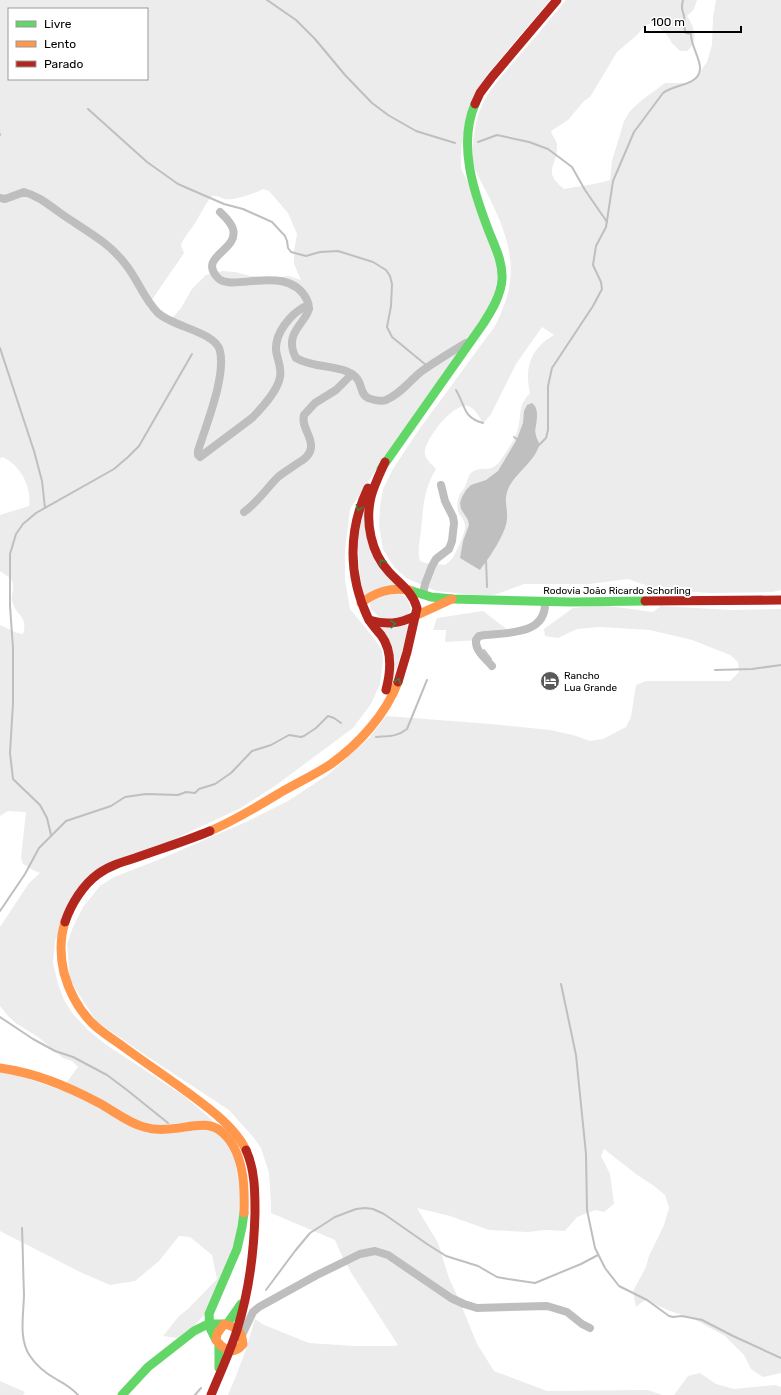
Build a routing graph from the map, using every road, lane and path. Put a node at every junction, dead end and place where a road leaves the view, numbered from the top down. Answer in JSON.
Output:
{"nodes":[{"id":1,"x":557,"y":0,"type":"edge"},
{"id":2,"x":0,"y":198,"type":"edge"},
{"id":3,"x":220,"y":212,"type":"dead end"},
{"id":4,"x":309,"y":309,"type":"junction"},
{"id":5,"x":472,"y":340,"type":"junction"},
{"id":6,"x":352,"y":374,"type":"junction"},
{"id":7,"x":385,"y":462,"type":"junction"},
{"id":8,"x":441,"y":485,"type":"dead end"},
{"id":9,"x":244,"y":512,"type":"dead end"},
{"id":10,"x":409,"y":590,"type":"junction"},
{"id":11,"x":423,"y":594,"type":"junction"},
{"id":12,"x":453,"y":599,"type":"junction"},
{"id":13,"x":781,"y":600,"type":"edge"},
{"id":14,"x":546,"y":601,"type":"junction"},
{"id":15,"x":361,"y":603,"type":"junction"},
{"id":16,"x":415,"y":616,"type":"junction"},
{"id":17,"x":369,"y":620,"type":"junction"},
{"id":18,"x":492,"y":666,"type":"dead end"},
{"id":19,"x":306,"y":778,"type":"junction"},
{"id":20,"x":0,"y":1068,"type":"edge"},
{"id":21,"x":246,"y":1297,"type":"junction"},
{"id":22,"x":212,"y":1307,"type":"junction"},
{"id":23,"x":208,"y":1324,"type":"junction"},
{"id":24,"x":226,"y":1324,"type":"junction"},
{"id":25,"x":590,"y":1328,"type":"dead end"},
{"id":26,"x":240,"y":1332,"type":"junction"},
{"id":27,"x":183,"y":1339,"type":"junction"},
{"id":28,"x":218,"y":1342,"type":"junction"},
{"id":29,"x":233,"y":1351,"type":"junction"},
{"id":30,"x":220,"y":1373,"type":"junction"},
{"id":31,"x":122,"y":1395,"type":"edge"},
{"id":32,"x":211,"y":1395,"type":"edge"}],
"edges":[{"from":1,"to":5,"type":"main road"},
{"from":2,"to":4,"type":"street"},
{"from":3,"to":4,"type":"street"},
{"from":4,"to":6,"type":"street"},
{"from":5,"to":6,"type":"street"},
{"from":5,"to":7,"type":"main road"},
{"from":6,"to":9,"type":"street"},
{"from":10,"to":7,"type":"main road","one_way":true},
{"from":7,"to":15,"type":"main road","one_way":true},
{"from":8,"to":11,"type":"street"},
{"from":10,"to":11,"type":"main road","name":"Rodovia João Ricardo Schorling"},
{"from":10,"to":15,"type":"main road"},
{"from":10,"to":16,"type":"main road"},
{"from":11,"to":12,"type":"main road","name":"Rodovia João Ricardo Schorling"},
{"from":12,"to":14,"type":"main road","name":"Rodovia João Ricardo Schorling"},
{"from":12,"to":16,"type":"main road","name":"Rodovia João Ricardo Schorling"},
{"from":13,"to":14,"type":"main road","name":"Rodovia João Ricardo Schorling"},
{"from":14,"to":18,"type":"street"},
{"from":15,"to":17,"type":"main road"},
{"from":17,"to":16,"type":"main road","one_way":true},
{"from":19,"to":16,"type":"main road","one_way":true},
{"from":17,"to":19,"type":"main road"},
{"from":19,"to":21,"type":"main road"},
{"from":20,"to":22,"type":"main road"},
{"from":21,"to":24,"type":"main road"},
{"from":21,"to":26,"type":"main road"},
{"from":22,"to":23,"type":"main road"},
{"from":22,"to":24,"type":"main road"},
{"from":23,"to":24,"type":"main road"},
{"from":23,"to":27,"type":"main road"},
{"from":23,"to":28,"type":"main road"},
{"from":24,"to":26,"type":"main road"},
{"from":24,"to":28,"type":"main road"},
{"from":25,"to":26,"type":"street"},
{"from":26,"to":29,"type":"main road"},
{"from":27,"to":28,"type":"main road"},
{"from":27,"to":31,"type":"main road"},
{"from":28,"to":29,"type":"main road"},
{"from":28,"to":30,"type":"main road"},
{"from":29,"to":30,"type":"main road"},
{"from":30,"to":32,"type":"main road"}]}
